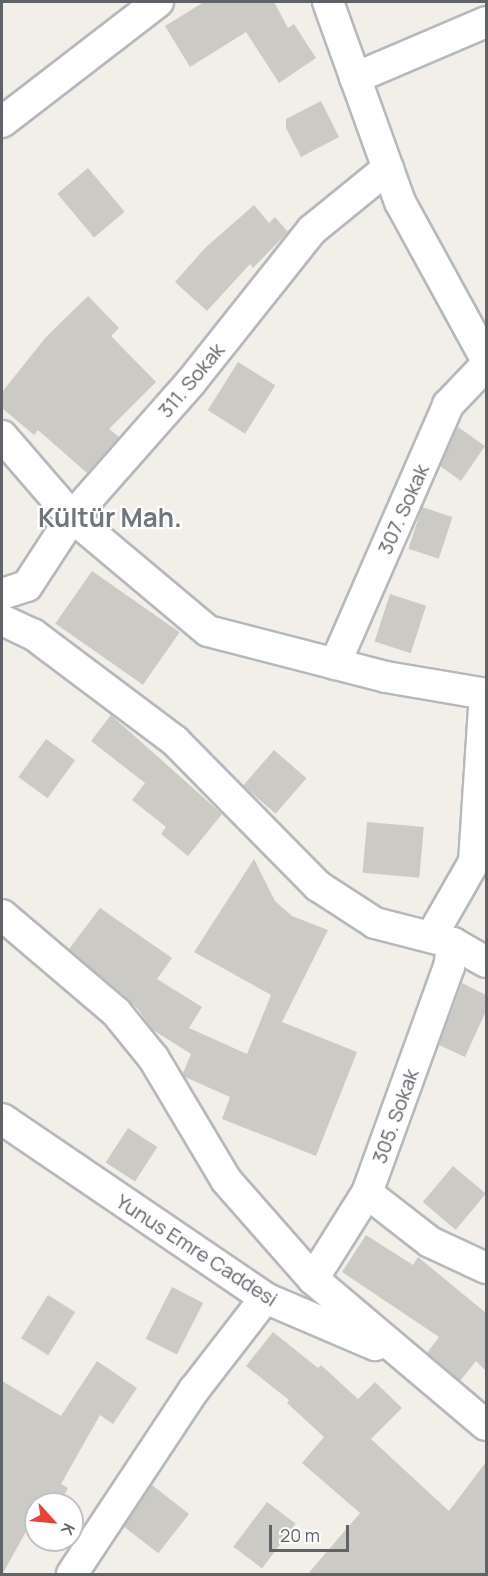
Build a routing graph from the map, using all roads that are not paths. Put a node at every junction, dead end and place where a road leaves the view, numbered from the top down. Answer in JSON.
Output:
{"nodes":[{"id":1,"x":158,"y":2,"type":"edge"},
{"id":2,"x":328,"y":2,"type":"edge"},
{"id":3,"x":486,"y":22,"type":"edge"},
{"id":4,"x":355,"y":78,"type":"junction"},
{"id":5,"x":2,"y":122,"type":"edge"},
{"id":6,"x":388,"y":168,"type":"junction"},
{"id":7,"x":486,"y":359,"type":"edge"},
{"id":8,"x":486,"y":365,"type":"edge"},
{"id":9,"x":2,"y":436,"type":"edge"},
{"id":10,"x":72,"y":518,"type":"junction"},
{"id":11,"x":2,"y":594,"type":"edge"},
{"id":12,"x":2,"y":620,"type":"edge"},
{"id":13,"x":335,"y":664,"type":"junction"},
{"id":14,"x":486,"y":694,"type":"edge"},
{"id":15,"x":2,"y":915,"type":"edge"},
{"id":16,"x":442,"y":940,"type":"junction"},
{"id":17,"x":486,"y":962,"type":"edge"},
{"id":18,"x":2,"y":1119,"type":"edge"},
{"id":19,"x":367,"y":1192,"type":"junction"},
{"id":20,"x":486,"y":1268,"type":"edge"},
{"id":21,"x":313,"y":1280,"type":"junction"},
{"id":22,"x":265,"y":1298,"type":"junction"},
{"id":23,"x":405,"y":1357,"type":"junction"},
{"id":24,"x":486,"y":1425,"type":"edge"},
{"id":25,"x":72,"y":1575,"type":"edge"}],
"edges":[{"from":1,"to":5,"type":"street"},
{"from":2,"to":4,"type":"street"},
{"from":3,"to":4,"type":"street"},
{"from":4,"to":6,"type":"street"},
{"from":6,"to":7,"type":"street"},
{"from":6,"to":10,"type":"street","name":"311. Sokak"},
{"from":8,"to":13,"type":"street","name":"307. Sokak"},
{"from":9,"to":10,"type":"street"},
{"from":10,"to":11,"type":"street","name":"311. Sokak"},
{"from":10,"to":13,"type":"street"},
{"from":12,"to":16,"type":"street"},
{"from":13,"to":14,"type":"street"},
{"from":14,"to":16,"type":"street","name":"305. Sokak"},
{"from":15,"to":21,"type":"street"},
{"from":16,"to":17,"type":"street"},
{"from":16,"to":19,"type":"street","name":"305. Sokak"},
{"from":18,"to":22,"type":"street","name":"Yunus Emre Caddesi"},
{"from":19,"to":20,"type":"street"},
{"from":19,"to":21,"type":"street","name":"305. Sokak"},
{"from":21,"to":23,"type":"street"},
{"from":22,"to":23,"type":"street","name":"Yunus Emre Caddesi"},
{"from":22,"to":25,"type":"street"},
{"from":23,"to":24,"type":"street"}]}
